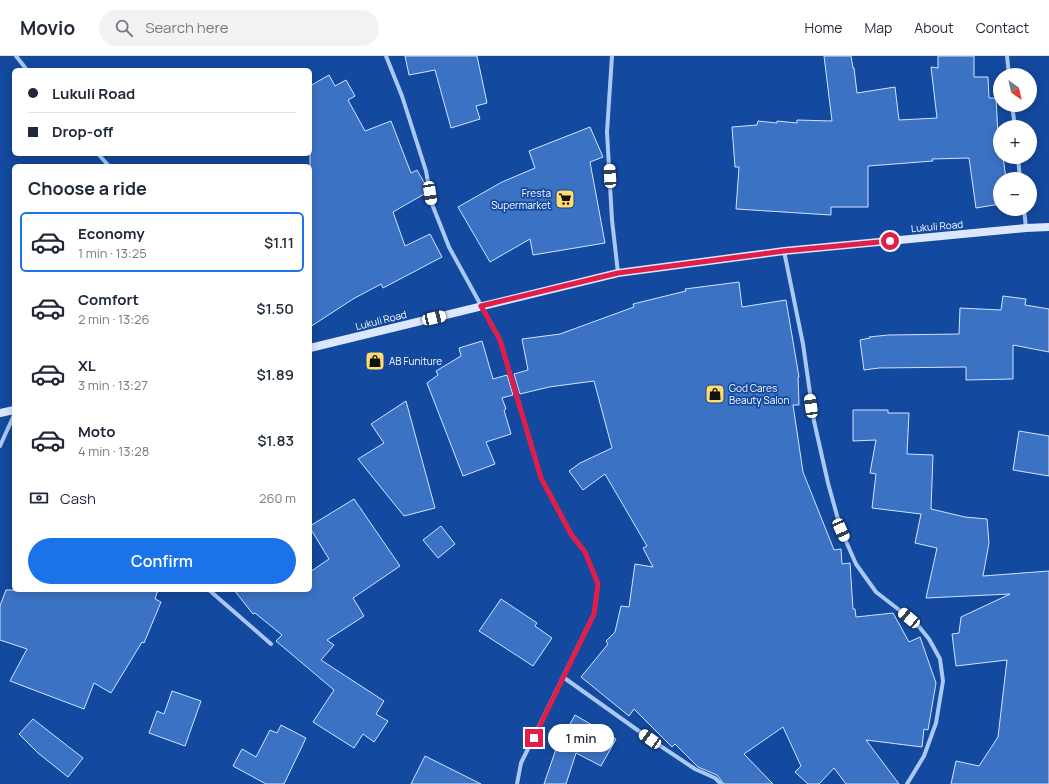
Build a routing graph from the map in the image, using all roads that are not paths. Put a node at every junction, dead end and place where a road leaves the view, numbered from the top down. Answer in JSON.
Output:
{"nodes":[{"id":1,"x":16,"y":56,"type":"edge"},
{"id":2,"x":386,"y":56,"type":"edge"},
{"id":3,"x":612,"y":56,"type":"edge"},
{"id":4,"x":1007,"y":56,"type":"edge"},
{"id":5,"x":25,"y":68,"type":"edge"},
{"id":6,"x":1008,"y":68,"type":"edge"},
{"id":7,"x":100,"y":156,"type":"edge"},
{"id":8,"x":107,"y":164,"type":"edge"},
{"id":9,"x":1025,"y":216,"type":"edge"},
{"id":10,"x":1049,"y":227,"type":"edge"},
{"id":11,"x":1026,"y":228,"type":"junction"},
{"id":12,"x":784,"y":251,"type":"junction"},
{"id":13,"x":618,"y":273,"type":"junction"},
{"id":14,"x":481,"y":306,"type":"junction"},
{"id":15,"x":312,"y":348,"type":"edge"},
{"id":16,"x":12,"y":410,"type":"edge"},
{"id":17,"x":0,"y":413,"type":"edge"},
{"id":18,"x":12,"y":419,"type":"edge"},
{"id":19,"x":0,"y":446,"type":"edge"},
{"id":20,"x":211,"y":592,"type":"edge"},
{"id":21,"x":271,"y":644,"type":"dead end"},
{"id":22,"x":563,"y":677,"type":"junction"},
{"id":23,"x":517,"y":784,"type":"edge"},
{"id":24,"x":721,"y":784,"type":"edge"},
{"id":25,"x":907,"y":784,"type":"edge"}],
"edges":[{"from":1,"to":5,"type":"street"},
{"from":2,"to":14,"type":"street"},
{"from":3,"to":13,"type":"street"},
{"from":4,"to":6,"type":"street"},
{"from":7,"to":8,"type":"street"},
{"from":9,"to":11,"type":"street"},
{"from":10,"to":11,"type":"street","name":"Lukuli Road"},
{"from":11,"to":12,"type":"street","name":"Lukuli Road"},
{"from":12,"to":13,"type":"street","name":"Lukuli Road"},
{"from":12,"to":25,"type":"street"},
{"from":13,"to":14,"type":"street","name":"Lukuli Road"},
{"from":14,"to":15,"type":"street","name":"Lukuli Road"},
{"from":14,"to":22,"type":"street"},
{"from":16,"to":17,"type":"street"},
{"from":18,"to":19,"type":"street"},
{"from":20,"to":21,"type":"street"},
{"from":22,"to":23,"type":"street"},
{"from":22,"to":24,"type":"street"}]}
